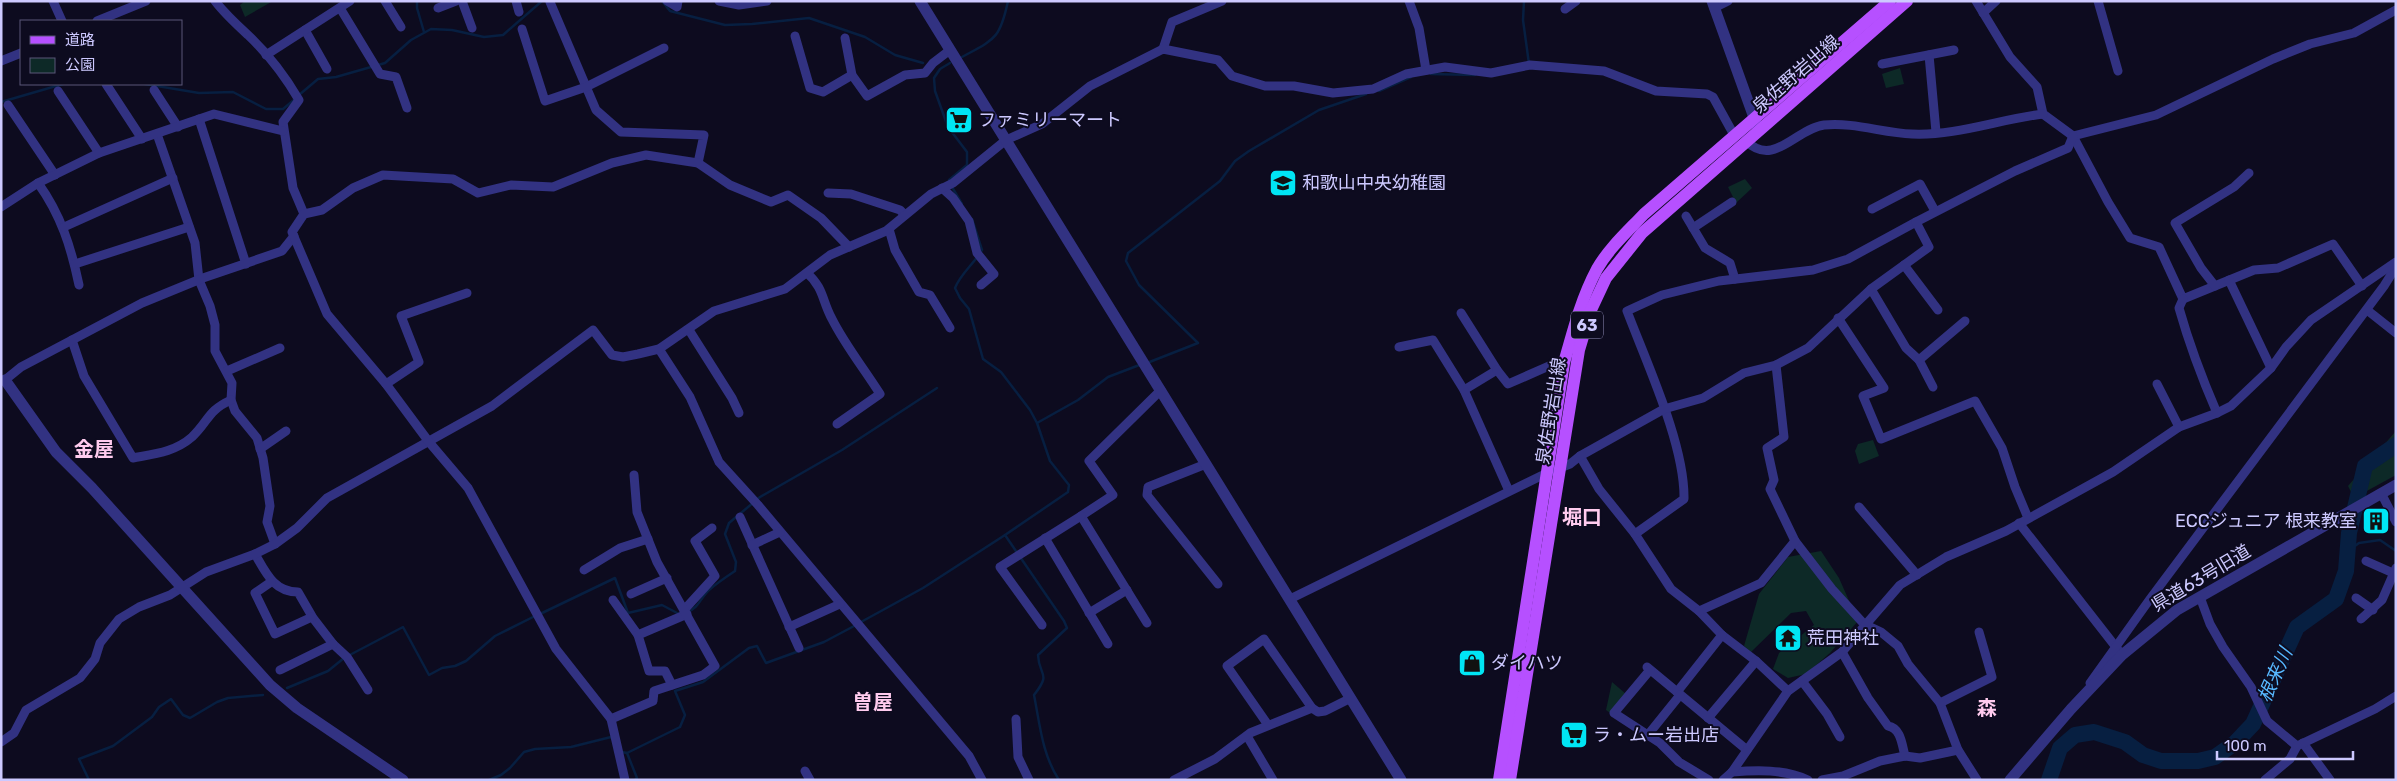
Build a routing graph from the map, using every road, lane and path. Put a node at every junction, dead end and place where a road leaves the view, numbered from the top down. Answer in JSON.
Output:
{"nodes":[{"id":1,"x":53,"y":1,"type":"edge"},
{"id":2,"x":146,"y":1,"type":"edge"},
{"id":3,"x":214,"y":1,"type":"edge"},
{"id":4,"x":350,"y":1,"type":"edge"},
{"id":5,"x":385,"y":1,"type":"edge"},
{"id":6,"x":456,"y":1,"type":"edge"},
{"id":7,"x":462,"y":1,"type":"edge"},
{"id":8,"x":516,"y":1,"type":"edge"},
{"id":9,"x":667,"y":1,"type":"edge"},
{"id":10,"x":678,"y":1,"type":"edge"},
{"id":11,"x":720,"y":1,"type":"edge"},
{"id":12,"x":767,"y":1,"type":"edge"},
{"id":13,"x":920,"y":1,"type":"edge"},
{"id":14,"x":1222,"y":1,"type":"edge"},
{"id":15,"x":1409,"y":1,"type":"edge"},
{"id":16,"x":1576,"y":1,"type":"edge"},
{"id":17,"x":1728,"y":1,"type":"edge"},
{"id":18,"x":1890,"y":1,"type":"edge"},
{"id":19,"x":1907,"y":1,"type":"edge"},
{"id":20,"x":1976,"y":1,"type":"edge"},
{"id":21,"x":1996,"y":1,"type":"edge"},
{"id":22,"x":2098,"y":1,"type":"edge"},
{"id":23,"x":550,"y":2,"type":"edge"},
{"id":24,"x":1713,"y":4,"type":"edge"},
{"id":25,"x":340,"y":8,"type":"junction"},
{"id":26,"x":438,"y":8,"type":"dead end"},
{"id":27,"x":1565,"y":9,"type":"dead end"},
{"id":28,"x":2396,"y":10,"type":"edge"},
{"id":29,"x":520,"y":12,"type":"dead end"},
{"id":30,"x":1983,"y":13,"type":"junction"},
{"id":31,"x":62,"y":20,"type":"edge"},
{"id":32,"x":100,"y":20,"type":"edge"},
{"id":33,"x":401,"y":28,"type":"dead end"},
{"id":34,"x":472,"y":28,"type":"dead end"},
{"id":35,"x":522,"y":29,"type":"dead end"},
{"id":36,"x":304,"y":30,"type":"junction"},
{"id":37,"x":795,"y":36,"type":"dead end"},
{"id":38,"x":845,"y":38,"type":"dead end"},
{"id":39,"x":664,"y":48,"type":"dead end"},
{"id":40,"x":1163,"y":49,"type":"junction"},
{"id":41,"x":950,"y":50,"type":"junction"},
{"id":42,"x":1954,"y":50,"type":"dead end"},
{"id":43,"x":20,"y":53,"type":"edge"},
{"id":44,"x":266,"y":55,"type":"junction"},
{"id":45,"x":1928,"y":55,"type":"junction"},
{"id":46,"x":1,"y":61,"type":"edge"},
{"id":47,"x":1882,"y":64,"type":"dead end"},
{"id":48,"x":327,"y":69,"type":"dead end"},
{"id":49,"x":1426,"y":70,"type":"junction"},
{"id":50,"x":2118,"y":72,"type":"dead end"},
{"id":51,"x":852,"y":75,"type":"junction"},
{"id":52,"x":107,"y":85,"type":"edge"},
{"id":53,"x":586,"y":87,"type":"junction"},
{"id":54,"x":154,"y":90,"type":"dead end"},
{"id":55,"x":58,"y":91,"type":"dead end"},
{"id":56,"x":8,"y":105,"type":"dead end"},
{"id":57,"x":407,"y":108,"type":"dead end"},
{"id":58,"x":2043,"y":114,"type":"junction"},
{"id":59,"x":200,"y":119,"type":"junction"},
{"id":60,"x":1756,"y":124,"type":"junction"},
{"id":61,"x":178,"y":127,"type":"junction"},
{"id":62,"x":283,"y":131,"type":"junction"},
{"id":63,"x":1936,"y":132,"type":"junction"},
{"id":64,"x":157,"y":134,"type":"junction"},
{"id":65,"x":1734,"y":135,"type":"junction"},
{"id":66,"x":2072,"y":136,"type":"junction"},
{"id":67,"x":142,"y":139,"type":"junction"},
{"id":68,"x":1006,"y":140,"type":"junction"},
{"id":69,"x":1746,"y":141,"type":"junction"},
{"id":70,"x":99,"y":153,"type":"junction"},
{"id":71,"x":698,"y":163,"type":"junction"},
{"id":72,"x":2249,"y":173,"type":"dead end"},
{"id":73,"x":55,"y":175,"type":"junction"},
{"id":74,"x":172,"y":178,"type":"junction"},
{"id":75,"x":38,"y":183,"type":"junction"},
{"id":76,"x":948,"y":185,"type":"junction"},
{"id":77,"x":828,"y":193,"type":"dead end"},
{"id":78,"x":1732,"y":202,"type":"dead end"},
{"id":79,"x":1,"y":207,"type":"edge"},
{"id":80,"x":1872,"y":209,"type":"dead end"},
{"id":81,"x":1935,"y":211,"type":"junction"},
{"id":82,"x":304,"y":214,"type":"junction"},
{"id":83,"x":905,"y":215,"type":"junction"},
{"id":84,"x":1686,"y":216,"type":"dead end"},
{"id":85,"x":1916,"y":222,"type":"junction"},
{"id":86,"x":189,"y":227,"type":"junction"},
{"id":87,"x":64,"y":228,"type":"junction"},
{"id":88,"x":889,"y":228,"type":"junction"},
{"id":89,"x":1693,"y":228,"type":"junction"},
{"id":90,"x":294,"y":236,"type":"junction"},
{"id":91,"x":849,"y":247,"type":"junction"},
{"id":92,"x":2396,"y":262,"type":"edge"},
{"id":93,"x":75,"y":264,"type":"junction"},
{"id":94,"x":246,"y":264,"type":"junction"},
{"id":95,"x":1904,"y":265,"type":"junction"},
{"id":96,"x":2396,"y":267,"type":"edge"},
{"id":97,"x":806,"y":273,"type":"junction"},
{"id":98,"x":1735,"y":279,"type":"junction"},
{"id":99,"x":199,"y":280,"type":"junction"},
{"id":100,"x":2229,"y":280,"type":"junction"},
{"id":101,"x":79,"y":285,"type":"dead end"},
{"id":102,"x":981,"y":285,"type":"dead end"},
{"id":103,"x":2215,"y":286,"type":"junction"},
{"id":104,"x":2362,"y":286,"type":"junction"},
{"id":105,"x":1872,"y":289,"type":"junction"},
{"id":106,"x":467,"y":293,"type":"dead end"},
{"id":107,"x":2183,"y":299,"type":"junction"},
{"id":108,"x":1938,"y":310,"type":"dead end"},
{"id":109,"x":2367,"y":310,"type":"junction"},
{"id":110,"x":1461,"y":313,"type":"dead end"},
{"id":111,"x":1838,"y":318,"type":"junction"},
{"id":112,"x":1965,"y":321,"type":"dead end"},
{"id":113,"x":950,"y":328,"type":"dead end"},
{"id":114,"x":689,"y":330,"type":"junction"},
{"id":115,"x":2396,"y":333,"type":"edge"},
{"id":116,"x":72,"y":340,"type":"junction"},
{"id":117,"x":1399,"y":347,"type":"dead end"},
{"id":118,"x":280,"y":348,"type":"dead end"},
{"id":119,"x":659,"y":349,"type":"junction"},
{"id":120,"x":1918,"y":360,"type":"junction"},
{"id":121,"x":1564,"y":363,"type":"junction"},
{"id":122,"x":1776,"y":365,"type":"junction"},
{"id":123,"x":2271,"y":368,"type":"junction"},
{"id":124,"x":227,"y":370,"type":"junction"},
{"id":125,"x":1497,"y":370,"type":"junction"},
{"id":126,"x":3,"y":380,"type":"edge"},
{"id":127,"x":386,"y":384,"type":"junction"},
{"id":128,"x":2157,"y":384,"type":"dead end"},
{"id":129,"x":1933,"y":387,"type":"dead end"},
{"id":130,"x":1161,"y":390,"type":"junction"},
{"id":131,"x":1464,"y":390,"type":"junction"},
{"id":132,"x":231,"y":400,"type":"junction"},
{"id":133,"x":1664,"y":410,"type":"junction"},
{"id":134,"x":739,"y":413,"type":"dead end"},
{"id":135,"x":2217,"y":413,"type":"junction"},
{"id":136,"x":837,"y":424,"type":"dead end"},
{"id":137,"x":2179,"y":427,"type":"junction"},
{"id":138,"x":286,"y":431,"type":"dead end"},
{"id":139,"x":429,"y":442,"type":"junction"},
{"id":140,"x":260,"y":449,"type":"junction"},
{"id":141,"x":1580,"y":456,"type":"junction"},
{"id":142,"x":1206,"y":464,"type":"junction"},
{"id":143,"x":1560,"y":467,"type":"junction"},
{"id":144,"x":1547,"y":473,"type":"junction"},
{"id":145,"x":634,"y":476,"type":"dead end"},
{"id":146,"x":2396,"y":485,"type":"edge"},
{"id":147,"x":1509,"y":491,"type":"junction"},
{"id":148,"x":2377,"y":495,"type":"junction"},
{"id":149,"x":1859,"y":507,"type":"dead end"},
{"id":150,"x":1081,"y":516,"type":"junction"},
{"id":151,"x":740,"y":517,"type":"dead end"},
{"id":152,"x":2028,"y":518,"type":"junction"},
{"id":153,"x":2396,"y":522,"type":"edge"},
{"id":154,"x":2019,"y":524,"type":"junction"},
{"id":155,"x":712,"y":528,"type":"dead end"},
{"id":156,"x":780,"y":532,"type":"junction"},
{"id":157,"x":1635,"y":534,"type":"junction"},
{"id":158,"x":1045,"y":538,"type":"junction"},
{"id":159,"x":648,"y":539,"type":"junction"},
{"id":160,"x":1795,"y":541,"type":"junction"},
{"id":161,"x":275,"y":544,"type":"junction"},
{"id":162,"x":752,"y":546,"type":"junction"},
{"id":163,"x":255,"y":554,"type":"junction"},
{"id":164,"x":2366,"y":561,"type":"dead end"},
{"id":165,"x":584,"y":570,"type":"dead end"},
{"id":166,"x":2394,"y":571,"type":"edge"},
{"id":167,"x":1917,"y":575,"type":"junction"},
{"id":168,"x":667,"y":578,"type":"junction"},
{"id":169,"x":272,"y":582,"type":"junction"},
{"id":170,"x":1218,"y":584,"type":"dead end"},
{"id":171,"x":181,"y":588,"type":"junction"},
{"id":172,"x":1126,"y":590,"type":"junction"},
{"id":173,"x":631,"y":594,"type":"dead end"},
{"id":174,"x":2200,"y":597,"type":"junction"},
{"id":175,"x":2356,"y":598,"type":"dead end"},
{"id":176,"x":1290,"y":599,"type":"junction"},
{"id":177,"x":613,"y":600,"type":"dead end"},
{"id":178,"x":840,"y":604,"type":"junction"},
{"id":179,"x":2373,"y":610,"type":"junction"},
{"id":180,"x":1699,"y":611,"type":"junction"},
{"id":181,"x":686,"y":612,"type":"junction"},
{"id":182,"x":1089,"y":613,"type":"junction"},
{"id":183,"x":312,"y":617,"type":"junction"},
{"id":184,"x":2361,"y":619,"type":"dead end"},
{"id":185,"x":1147,"y":624,"type":"dead end"},
{"id":186,"x":1864,"y":624,"type":"junction"},
{"id":187,"x":1042,"y":626,"type":"dead end"},
{"id":188,"x":789,"y":627,"type":"junction"},
{"id":189,"x":1979,"y":632,"type":"dead end"},
{"id":190,"x":638,"y":635,"type":"junction"},
{"id":191,"x":1722,"y":635,"type":"junction"},
{"id":192,"x":333,"y":644,"type":"junction"},
{"id":193,"x":1108,"y":644,"type":"dead end"},
{"id":194,"x":799,"y":648,"type":"dead end"},
{"id":195,"x":2119,"y":651,"type":"junction"},
{"id":196,"x":1842,"y":652,"type":"junction"},
{"id":197,"x":1756,"y":661,"type":"junction"},
{"id":198,"x":280,"y":670,"type":"dead end"},
{"id":199,"x":1802,"y":681,"type":"junction"},
{"id":200,"x":672,"y":685,"type":"junction"},
{"id":201,"x":368,"y":690,"type":"dead end"},
{"id":202,"x":1788,"y":691,"type":"junction"},
{"id":203,"x":1679,"y":694,"type":"junction"},
{"id":204,"x":2396,"y":696,"type":"edge"},
{"id":205,"x":1351,"y":698,"type":"junction"},
{"id":206,"x":1940,"y":703,"type":"junction"},
{"id":207,"x":1312,"y":708,"type":"junction"},
{"id":208,"x":1708,"y":718,"type":"junction"},
{"id":209,"x":611,"y":719,"type":"junction"},
{"id":210,"x":1016,"y":719,"type":"dead end"},
{"id":211,"x":1268,"y":725,"type":"junction"},
{"id":212,"x":1247,"y":736,"type":"junction"},
{"id":213,"x":1647,"y":736,"type":"junction"},
{"id":214,"x":1840,"y":737,"type":"dead end"},
{"id":215,"x":1,"y":742,"type":"edge"},
{"id":216,"x":2300,"y":745,"type":"junction"},
{"id":217,"x":1747,"y":750,"type":"junction"},
{"id":218,"x":1958,"y":750,"type":"junction"},
{"id":219,"x":1905,"y":756,"type":"junction"},
{"id":220,"x":805,"y":771,"type":"dead end"},
{"id":221,"x":1732,"y":772,"type":"junction"},
{"id":222,"x":403,"y":780,"type":"edge"},
{"id":223,"x":624,"y":780,"type":"edge"},
{"id":224,"x":810,"y":780,"type":"edge"},
{"id":225,"x":982,"y":780,"type":"edge"},
{"id":226,"x":1029,"y":780,"type":"edge"},
{"id":227,"x":1174,"y":780,"type":"edge"},
{"id":228,"x":1273,"y":780,"type":"edge"},
{"id":229,"x":1401,"y":780,"type":"edge"},
{"id":230,"x":1499,"y":780,"type":"edge"},
{"id":231,"x":1510,"y":780,"type":"edge"},
{"id":232,"x":1709,"y":780,"type":"edge"},
{"id":233,"x":1723,"y":780,"type":"edge"},
{"id":234,"x":1808,"y":780,"type":"edge"},
{"id":235,"x":1822,"y":780,"type":"edge"},
{"id":236,"x":1977,"y":780,"type":"edge"},
{"id":237,"x":2010,"y":780,"type":"edge"},
{"id":238,"x":2264,"y":780,"type":"edge"},
{"id":239,"x":2330,"y":780,"type":"edge"}],
"edges":[{"from":1,"to":31,"type":"street"},
{"from":2,"to":32,"type":"street"},
{"from":3,"to":44,"type":"street"},
{"from":4,"to":25,"type":"street"},
{"from":5,"to":33,"type":"street"},
{"from":6,"to":26,"type":"street"},
{"from":7,"to":34,"type":"street"},
{"from":8,"to":29,"type":"street"},
{"from":9,"to":10,"type":"street"},
{"from":11,"to":12,"type":"street"},
{"from":13,"to":41,"type":"street"},
{"from":14,"to":40,"type":"street"},
{"from":15,"to":49,"type":"street"},
{"from":16,"to":27,"type":"street"},
{"from":17,"to":24,"type":"street"},
{"from":18,"to":60,"type":"main road","name":"泉佐野岩出線","number":"63"},
{"from":19,"to":60,"type":"main road","name":"泉佐野岩出線","number":"63"},
{"from":20,"to":30,"type":"street"},
{"from":21,"to":30,"type":"street"},
{"from":22,"to":50,"type":"street"},
{"from":23,"to":53,"type":"street"},
{"from":24,"to":60,"type":"street"},
{"from":25,"to":36,"type":"street"},
{"from":25,"to":57,"type":"street"},
{"from":28,"to":66,"type":"street"},
{"from":30,"to":58,"type":"street"},
{"from":35,"to":53,"type":"street"},
{"from":36,"to":44,"type":"street"},
{"from":36,"to":48,"type":"street"},
{"from":37,"to":51,"type":"street"},
{"from":38,"to":51,"type":"street"},
{"from":39,"to":53,"type":"street"},
{"from":40,"to":49,"type":"street"},
{"from":40,"to":68,"type":"street"},
{"from":41,"to":51,"type":"street"},
{"from":41,"to":68,"type":"street"},
{"from":42,"to":45,"type":"street"},
{"from":43,"to":46,"type":"street"},
{"from":44,"to":62,"type":"street"},
{"from":45,"to":47,"type":"street"},
{"from":45,"to":63,"type":"street"},
{"from":49,"to":65,"type":"street"},
{"from":52,"to":67,"type":"street"},
{"from":53,"to":71,"type":"street"},
{"from":54,"to":61,"type":"street"},
{"from":55,"to":70,"type":"street"},
{"from":56,"to":73,"type":"street"},
{"from":58,"to":63,"type":"street"},
{"from":58,"to":66,"type":"street"},
{"from":59,"to":61,"type":"street"},
{"from":59,"to":62,"type":"street"},
{"from":59,"to":94,"type":"street"},
{"from":60,"to":65,"type":"main road","name":"泉佐野岩出線","number":"63"},
{"from":60,"to":69,"type":"main road","name":"泉佐野岩出線","number":"63"},
{"from":61,"to":64,"type":"street"},
{"from":62,"to":82,"type":"street"},
{"from":63,"to":69,"type":"street"},
{"from":64,"to":67,"type":"street"},
{"from":64,"to":74,"type":"street"},
{"from":65,"to":121,"type":"main road","name":"泉佐野岩出線","number":"63"},
{"from":66,"to":81,"type":"street"},
{"from":66,"to":107,"type":"street"},
{"from":67,"to":70,"type":"street"},
{"from":68,"to":76,"type":"street"},
{"from":68,"to":130,"type":"street"},
{"from":69,"to":143,"type":"main road","name":"泉佐野岩出線","number":"63"},
{"from":70,"to":73,"type":"street"},
{"from":71,"to":82,"type":"street"},
{"from":71,"to":91,"type":"street"},
{"from":72,"to":103,"type":"street"},
{"from":73,"to":75,"type":"street"},
{"from":74,"to":86,"type":"street"},
{"from":74,"to":87,"type":"street"},
{"from":75,"to":79,"type":"street"},
{"from":75,"to":87,"type":"street"},
{"from":76,"to":83,"type":"street"},
{"from":76,"to":102,"type":"street"},
{"from":77,"to":83,"type":"street"},
{"from":78,"to":89,"type":"street"},
{"from":80,"to":81,"type":"street"},
{"from":81,"to":85,"type":"street"},
{"from":82,"to":90,"type":"street"},
{"from":83,"to":88,"type":"street"},
{"from":84,"to":89,"type":"street"},
{"from":85,"to":95,"type":"street"},
{"from":85,"to":98,"type":"street"},
{"from":86,"to":93,"type":"street"},
{"from":86,"to":99,"type":"street"},
{"from":87,"to":93,"type":"street"},
{"from":88,"to":91,"type":"street"},
{"from":88,"to":113,"type":"street"},
{"from":89,"to":98,"type":"street"},
{"from":90,"to":94,"type":"street"},
{"from":90,"to":127,"type":"street"},
{"from":91,"to":97,"type":"street"},
{"from":92,"to":104,"type":"street"},
{"from":93,"to":101,"type":"street"},
{"from":94,"to":99,"type":"street"},
{"from":95,"to":105,"type":"street"},
{"from":95,"to":108,"type":"street"},
{"from":96,"to":109,"type":"street"},
{"from":97,"to":114,"type":"street"},
{"from":97,"to":136,"type":"street"},
{"from":98,"to":133,"type":"street"},
{"from":99,"to":116,"type":"street"},
{"from":99,"to":124,"type":"street"},
{"from":100,"to":103,"type":"street"},
{"from":100,"to":104,"type":"street"},
{"from":100,"to":123,"type":"street"},
{"from":103,"to":107,"type":"street"},
{"from":104,"to":123,"type":"street"},
{"from":105,"to":111,"type":"street"},
{"from":105,"to":120,"type":"street"},
{"from":106,"to":127,"type":"street"},
{"from":107,"to":135,"type":"street"},
{"from":109,"to":115,"type":"street"},
{"from":109,"to":195,"type":"street"},
{"from":110,"to":125,"type":"street"},
{"from":111,"to":122,"type":"street"},
{"from":111,"to":152,"type":"street"},
{"from":112,"to":120,"type":"street"},
{"from":114,"to":119,"type":"street"},
{"from":114,"to":134,"type":"street"},
{"from":116,"to":126,"type":"street"},
{"from":116,"to":132,"type":"street"},
{"from":117,"to":131,"type":"street"},
{"from":118,"to":124,"type":"street"},
{"from":119,"to":139,"type":"street"},
{"from":119,"to":156,"type":"street"},
{"from":120,"to":129,"type":"street"},
{"from":121,"to":125,"type":"street"},
{"from":121,"to":144,"type":"main road","name":"泉佐野岩出線","number":"63"},
{"from":122,"to":133,"type":"street"},
{"from":122,"to":160,"type":"street"},
{"from":123,"to":135,"type":"street"},
{"from":124,"to":132,"type":"street"},
{"from":125,"to":131,"type":"street"},
{"from":126,"to":171,"type":"street"},
{"from":127,"to":139,"type":"street"},
{"from":128,"to":137,"type":"street"},
{"from":130,"to":142,"type":"street"},
{"from":130,"to":150,"type":"street"},
{"from":131,"to":147,"type":"street"},
{"from":132,"to":140,"type":"street"},
{"from":133,"to":141,"type":"street"},
{"from":133,"to":157,"type":"street"},
{"from":135,"to":137,"type":"street"},
{"from":137,"to":152,"type":"street"},
{"from":138,"to":140,"type":"street"},
{"from":139,"to":161,"type":"street"},
{"from":139,"to":209,"type":"street"},
{"from":140,"to":161,"type":"street"},
{"from":141,"to":143,"type":"street"},
{"from":141,"to":157,"type":"street"},
{"from":142,"to":170,"type":"street"},
{"from":142,"to":176,"type":"street"},
{"from":143,"to":144,"type":"street"},
{"from":143,"to":231,"type":"main road","name":"泉佐野岩出線","number":"63"},
{"from":144,"to":147,"type":"street"},
{"from":144,"to":230,"type":"main road","name":"泉佐野岩出線","number":"63"},
{"from":145,"to":159,"type":"street"},
{"from":146,"to":148,"type":"street","name":"県道63号旧道"},
{"from":147,"to":176,"type":"street"},
{"from":148,"to":153,"type":"street"},
{"from":148,"to":174,"type":"street","name":"県道63号旧道"},
{"from":149,"to":167,"type":"street"},
{"from":150,"to":158,"type":"street"},
{"from":150,"to":172,"type":"street"},
{"from":151,"to":162,"type":"street"},
{"from":152,"to":154,"type":"street"},
{"from":154,"to":167,"type":"street"},
{"from":154,"to":195,"type":"street"},
{"from":155,"to":181,"type":"street"},
{"from":156,"to":162,"type":"street"},
{"from":156,"to":178,"type":"street"},
{"from":157,"to":180,"type":"street"},
{"from":158,"to":182,"type":"street"},
{"from":158,"to":187,"type":"street"},
{"from":159,"to":165,"type":"street"},
{"from":159,"to":168,"type":"street"},
{"from":160,"to":180,"type":"street"},
{"from":160,"to":186,"type":"street"},
{"from":161,"to":163,"type":"street"},
{"from":162,"to":188,"type":"street"},
{"from":163,"to":169,"type":"street"},
{"from":163,"to":171,"type":"street"},
{"from":164,"to":166,"type":"street"},
{"from":166,"to":179,"type":"street"},
{"from":167,"to":186,"type":"street"},
{"from":168,"to":173,"type":"street"},
{"from":168,"to":181,"type":"street"},
{"from":169,"to":183,"type":"street"},
{"from":169,"to":183,"type":"street"},
{"from":171,"to":215,"type":"street"},
{"from":171,"to":222,"type":"street"},
{"from":172,"to":182,"type":"street"},
{"from":172,"to":185,"type":"street"},
{"from":174,"to":195,"type":"street","name":"県道63号旧道"},
{"from":174,"to":216,"type":"street"},
{"from":175,"to":179,"type":"street"},
{"from":176,"to":205,"type":"street"},
{"from":177,"to":190,"type":"street"},
{"from":178,"to":188,"type":"street"},
{"from":178,"to":225,"type":"street"},
{"from":179,"to":184,"type":"street"},
{"from":180,"to":191,"type":"street"},
{"from":181,"to":190,"type":"street"},
{"from":181,"to":200,"type":"street"},
{"from":182,"to":193,"type":"street"},
{"from":183,"to":192,"type":"street"},
{"from":186,"to":196,"type":"street"},
{"from":186,"to":206,"type":"street"},
{"from":188,"to":194,"type":"street"},
{"from":189,"to":206,"type":"street"},
{"from":190,"to":200,"type":"street"},
{"from":191,"to":197,"type":"street"},
{"from":191,"to":203,"type":"street"},
{"from":192,"to":198,"type":"street"},
{"from":192,"to":201,"type":"street"},
{"from":195,"to":237,"type":"street","name":"県道63号旧道"},
{"from":196,"to":199,"type":"street"},
{"from":196,"to":219,"type":"street"},
{"from":197,"to":202,"type":"street"},
{"from":197,"to":208,"type":"street"},
{"from":199,"to":202,"type":"street"},
{"from":199,"to":214,"type":"street"},
{"from":200,"to":209,"type":"street"},
{"from":202,"to":217,"type":"street"},
{"from":203,"to":208,"type":"street"},
{"from":203,"to":213,"type":"street"},
{"from":203,"to":213,"type":"street"},
{"from":204,"to":216,"type":"street"},
{"from":205,"to":207,"type":"street"},
{"from":205,"to":229,"type":"street"},
{"from":206,"to":218,"type":"street"},
{"from":207,"to":211,"type":"street"},
{"from":207,"to":211,"type":"street"},
{"from":208,"to":217,"type":"street"},
{"from":209,"to":223,"type":"street"},
{"from":210,"to":226,"type":"street"},
{"from":211,"to":212,"type":"street"},
{"from":212,"to":227,"type":"street"},
{"from":212,"to":228,"type":"street"},
{"from":213,"to":232,"type":"street"},
{"from":216,"to":238,"type":"street"},
{"from":216,"to":239,"type":"street"},
{"from":217,"to":221,"type":"street"},
{"from":218,"to":219,"type":"street"},
{"from":218,"to":236,"type":"street"},
{"from":219,"to":235,"type":"street"},
{"from":220,"to":224,"type":"street"},
{"from":221,"to":233,"type":"street"},
{"from":221,"to":234,"type":"street"}]}
